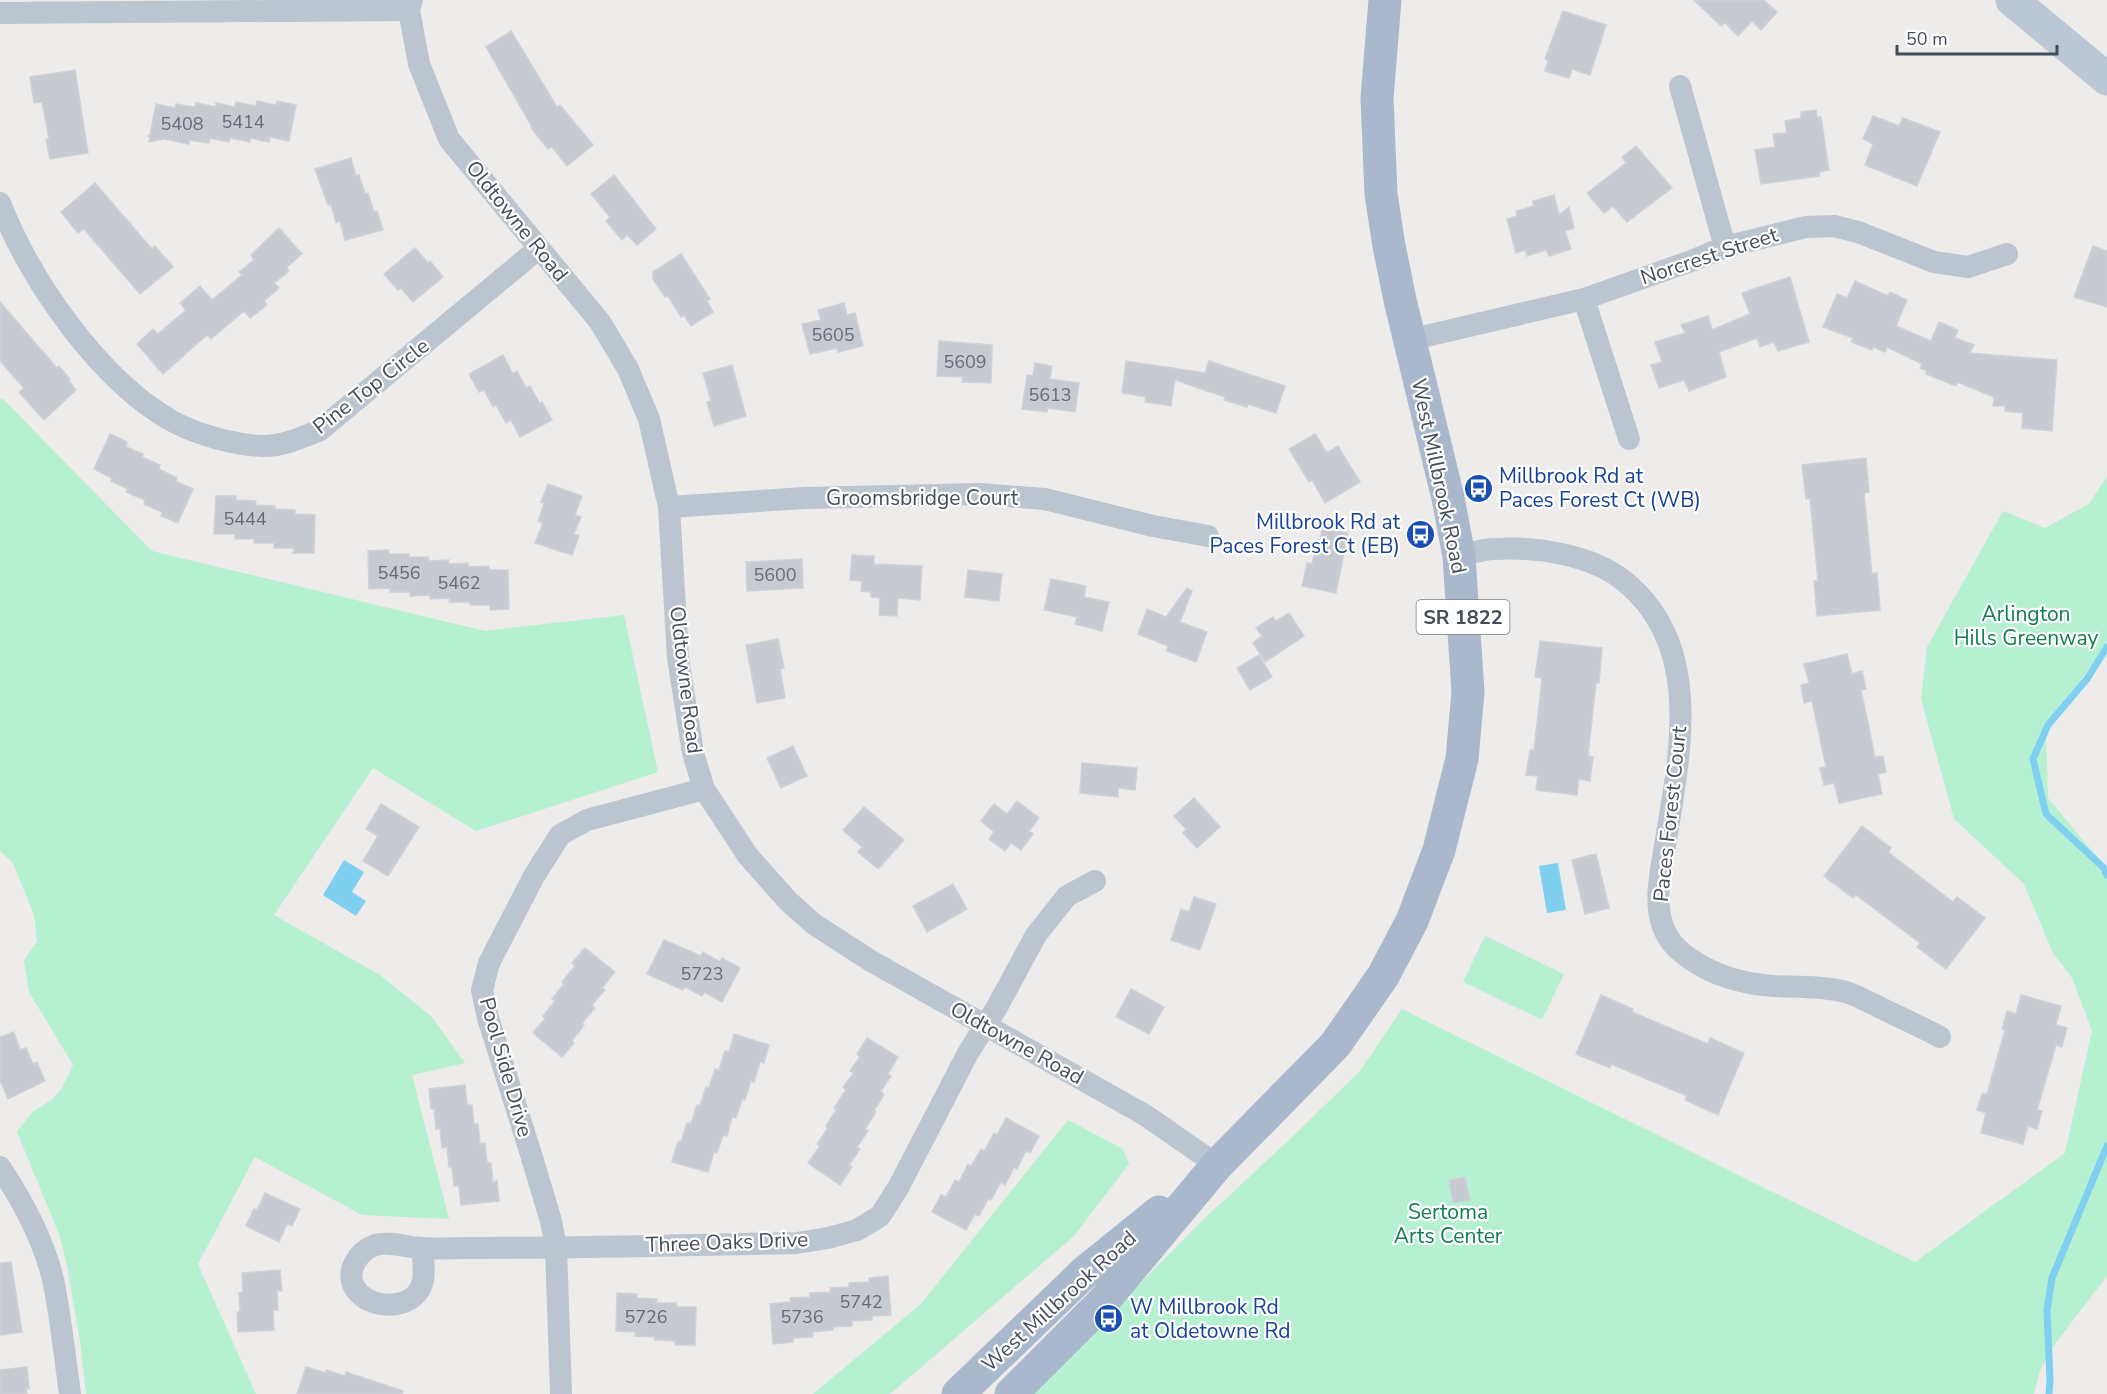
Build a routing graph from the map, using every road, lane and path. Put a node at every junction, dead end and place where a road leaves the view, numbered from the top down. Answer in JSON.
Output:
{"nodes":[{"id":1,"x":1385,"y":0,"type":"edge"},
{"id":2,"x":2012,"y":0,"type":"edge"},
{"id":3,"x":410,"y":5,"type":"edge"},
{"id":4,"x":0,"y":12,"type":"edge"},
{"id":5,"x":2107,"y":79,"type":"edge"},
{"id":6,"x":1680,"y":86,"type":"dead end"},
{"id":7,"x":0,"y":203,"type":"edge"},
{"id":8,"x":1725,"y":247,"type":"junction"},
{"id":9,"x":538,"y":249,"type":"junction"},
{"id":10,"x":2007,"y":254,"type":"dead end"},
{"id":11,"x":1584,"y":299,"type":"junction"},
{"id":12,"x":1409,"y":340,"type":"junction"},
{"id":13,"x":1629,"y":439,"type":"dead end"},
{"id":14,"x":669,"y":507,"type":"junction"},
{"id":15,"x":1208,"y":536,"type":"dead end"},
{"id":16,"x":1459,"y":556,"type":"junction"},
{"id":17,"x":704,"y":789,"type":"junction"},
{"id":18,"x":1095,"y":881,"type":"dead end"},
{"id":19,"x":986,"y":1025,"type":"junction"},
{"id":20,"x":1940,"y":1037,"type":"dead end"},
{"id":21,"x":1217,"y":1165,"type":"junction"},
{"id":22,"x":0,"y":1167,"type":"edge"},
{"id":23,"x":556,"y":1247,"type":"junction"},
{"id":24,"x":422,"y":1248,"type":"dead end"},
{"id":25,"x":70,"y":1394,"type":"edge"},
{"id":26,"x":561,"y":1394,"type":"edge"},
{"id":27,"x":958,"y":1394,"type":"edge"},
{"id":28,"x":1011,"y":1394,"type":"edge"}],
"edges":[{"from":1,"to":12,"type":"main road","name":"West Millbrook Road","number":"SR 1822"},
{"from":2,"to":5,"type":"main road"},
{"from":3,"to":4,"type":"street"},
{"from":3,"to":9,"type":"street","name":"Oldtowne Road"},
{"from":6,"to":8,"type":"street"},
{"from":7,"to":9,"type":"street","name":"Pine Top Circle"},
{"from":8,"to":10,"type":"street","name":"Norcrest Street"},
{"from":8,"to":11,"type":"street","name":"Norcrest Street"},
{"from":9,"to":14,"type":"street","name":"Oldtowne Road"},
{"from":11,"to":12,"type":"street","name":"Norcrest Street"},
{"from":11,"to":13,"type":"street"},
{"from":12,"to":16,"type":"main road","name":"West Millbrook Road","number":"SR 1822"},
{"from":14,"to":15,"type":"street","name":"Groomsbridge Court"},
{"from":14,"to":17,"type":"street","name":"Oldtowne Road"},
{"from":16,"to":20,"type":"street","name":"Paces Forest Court"},
{"from":16,"to":21,"type":"main road","name":"West Millbrook Road","number":"SR 1822"},
{"from":17,"to":19,"type":"street","name":"Oldtowne Road"},
{"from":17,"to":23,"type":"street","name":"Pool Side Drive"},
{"from":18,"to":19,"type":"street","name":"Three Oaks Drive"},
{"from":19,"to":21,"type":"street","name":"Oldtowne Road"},
{"from":19,"to":23,"type":"street","name":"Three Oaks Drive"},
{"from":21,"to":27,"type":"main road","name":"West Millbrook Road","number":"SR 1822"},
{"from":21,"to":28,"type":"main road","name":"West Millbrook Road","number":"SR 1822"},
{"from":22,"to":25,"type":"street"},
{"from":23,"to":24,"type":"street","name":"Three Oaks Drive"},
{"from":23,"to":26,"type":"street","name":"Pool Side Drive"}]}
